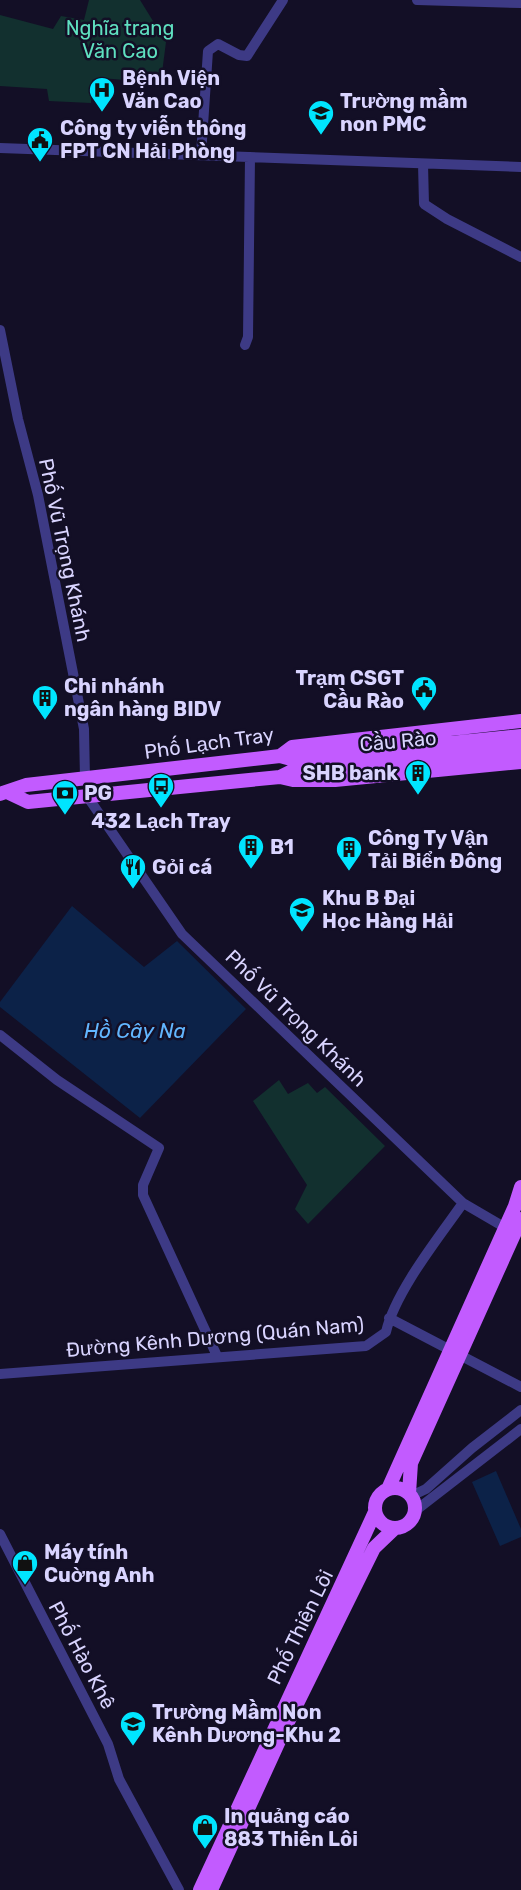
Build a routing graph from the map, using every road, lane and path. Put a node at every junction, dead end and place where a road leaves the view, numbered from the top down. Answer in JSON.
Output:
{"nodes":[{"id":1,"x":283,"y":0,"type":"edge"},
{"id":2,"x":417,"y":0,"type":"edge"},
{"id":3,"x":521,"y":3,"type":"edge"},
{"id":4,"x":0,"y":148,"type":"edge"},
{"id":5,"x":201,"y":155,"type":"junction"},
{"id":6,"x":250,"y":157,"type":"junction"},
{"id":7,"x":423,"y":164,"type":"junction"},
{"id":8,"x":521,"y":167,"type":"edge"},
{"id":9,"x":521,"y":257,"type":"edge"},
{"id":10,"x":0,"y":330,"type":"edge"},
{"id":11,"x":244,"y":345,"type":"dead end"},
{"id":12,"x":521,"y":721,"type":"edge"},
{"id":13,"x":521,"y":736,"type":"edge"},
{"id":14,"x":521,"y":749,"type":"edge"},
{"id":15,"x":280,"y":756,"type":"junction"},
{"id":16,"x":324,"y":762,"type":"junction"},
{"id":17,"x":521,"y":762,"type":"edge"},
{"id":18,"x":280,"y":777,"type":"junction"},
{"id":19,"x":85,"y":778,"type":"junction"},
{"id":20,"x":5,"y":793,"type":"edge"},
{"id":21,"x":87,"y":796,"type":"junction"},
{"id":22,"x":0,"y":1035,"type":"edge"},
{"id":23,"x":521,"y":1187,"type":"edge"},
{"id":24,"x":463,"y":1203,"type":"junction"},
{"id":25,"x":521,"y":1219,"type":"edge"},
{"id":26,"x":510,"y":1230,"type":"junction"},
{"id":27,"x":389,"y":1318,"type":"junction"},
{"id":28,"x":454,"y":1354,"type":"junction"},
{"id":29,"x":217,"y":1356,"type":"junction"},
{"id":30,"x":0,"y":1374,"type":"edge"},
{"id":31,"x":521,"y":1387,"type":"edge"},
{"id":32,"x":521,"y":1410,"type":"edge"},
{"id":33,"x":521,"y":1429,"type":"edge"},
{"id":34,"x":407,"y":1460,"type":"junction"},
{"id":35,"x":388,"y":1489,"type":"junction"},
{"id":36,"x":410,"y":1495,"type":"junction"},
{"id":37,"x":415,"y":1511,"type":"junction"},
{"id":38,"x":375,"y":1512,"type":"junction"},
{"id":39,"x":395,"y":1528,"type":"junction"},
{"id":40,"x":0,"y":1534,"type":"edge"},
{"id":41,"x":179,"y":1890,"type":"edge"},
{"id":42,"x":200,"y":1890,"type":"edge"},
{"id":43,"x":211,"y":1890,"type":"edge"}],
"edges":[{"from":1,"to":5,"type":"street"},
{"from":2,"to":3,"type":"street"},
{"from":4,"to":5,"type":"street"},
{"from":5,"to":6,"type":"street"},
{"from":6,"to":7,"type":"street"},
{"from":6,"to":11,"type":"street"},
{"from":7,"to":8,"type":"street"},
{"from":7,"to":9,"type":"street"},
{"from":10,"to":19,"type":"street","name":"Phố Vũ Trọng Khánh"},
{"from":12,"to":15,"type":"main road","name":"Phố Lạch Tray"},
{"from":13,"to":16,"type":"main road","name":"Cầu Rào"},
{"from":14,"to":16,"type":"main road","name":"Cầu Rào"},
{"from":15,"to":16,"type":"main road","name":"Cầu Rào"},
{"from":15,"to":19,"type":"main road","name":"Phố Lạch Tray"},
{"from":16,"to":18,"type":"main road","name":"Cầu Rào"},
{"from":17,"to":18,"type":"main road","name":"Phố Lạch Tray"},
{"from":18,"to":21,"type":"main road","name":"Phố Lạch Tray"},
{"from":19,"to":20,"type":"main road","name":"Phố Lạch Tray"},
{"from":20,"to":21,"type":"main road","name":"Phố Lạch Tray"},
{"from":21,"to":24,"type":"street","name":"Phố Vũ Trọng Khánh"},
{"from":22,"to":29,"type":"street"},
{"from":23,"to":26,"type":"main road"},
{"from":24,"to":26,"type":"street","name":"Phố Vũ Trọng Khánh"},
{"from":24,"to":27,"type":"street","name":"Đường Kênh Dương (Quán Nam)"},
{"from":25,"to":26,"type":"main road"},
{"from":26,"to":28,"type":"main road"},
{"from":27,"to":28,"type":"street"},
{"from":27,"to":29,"type":"street","name":"Đường Kênh Dương (Quán Nam)"},
{"from":28,"to":31,"type":"street"},
{"from":28,"to":34,"type":"main road"},
{"from":29,"to":30,"type":"street","name":"Đường Kênh Dương (Quán Nam)"},
{"from":32,"to":36,"type":"street"},
{"from":33,"to":37,"type":"street"},
{"from":34,"to":35,"type":"main road"},
{"from":34,"to":36,"type":"main road"},
{"from":35,"to":36,"type":"main road"},
{"from":35,"to":38,"type":"main road"},
{"from":36,"to":37,"type":"main road"},
{"from":37,"to":39,"type":"main road"},
{"from":38,"to":39,"type":"main road"},
{"from":38,"to":42,"type":"main road","name":"Phố Thiên Lôi"},
{"from":39,"to":43,"type":"main road","name":"Phố Thiên Lôi"},
{"from":40,"to":41,"type":"street","name":"Phố Hào Khê"}]}
